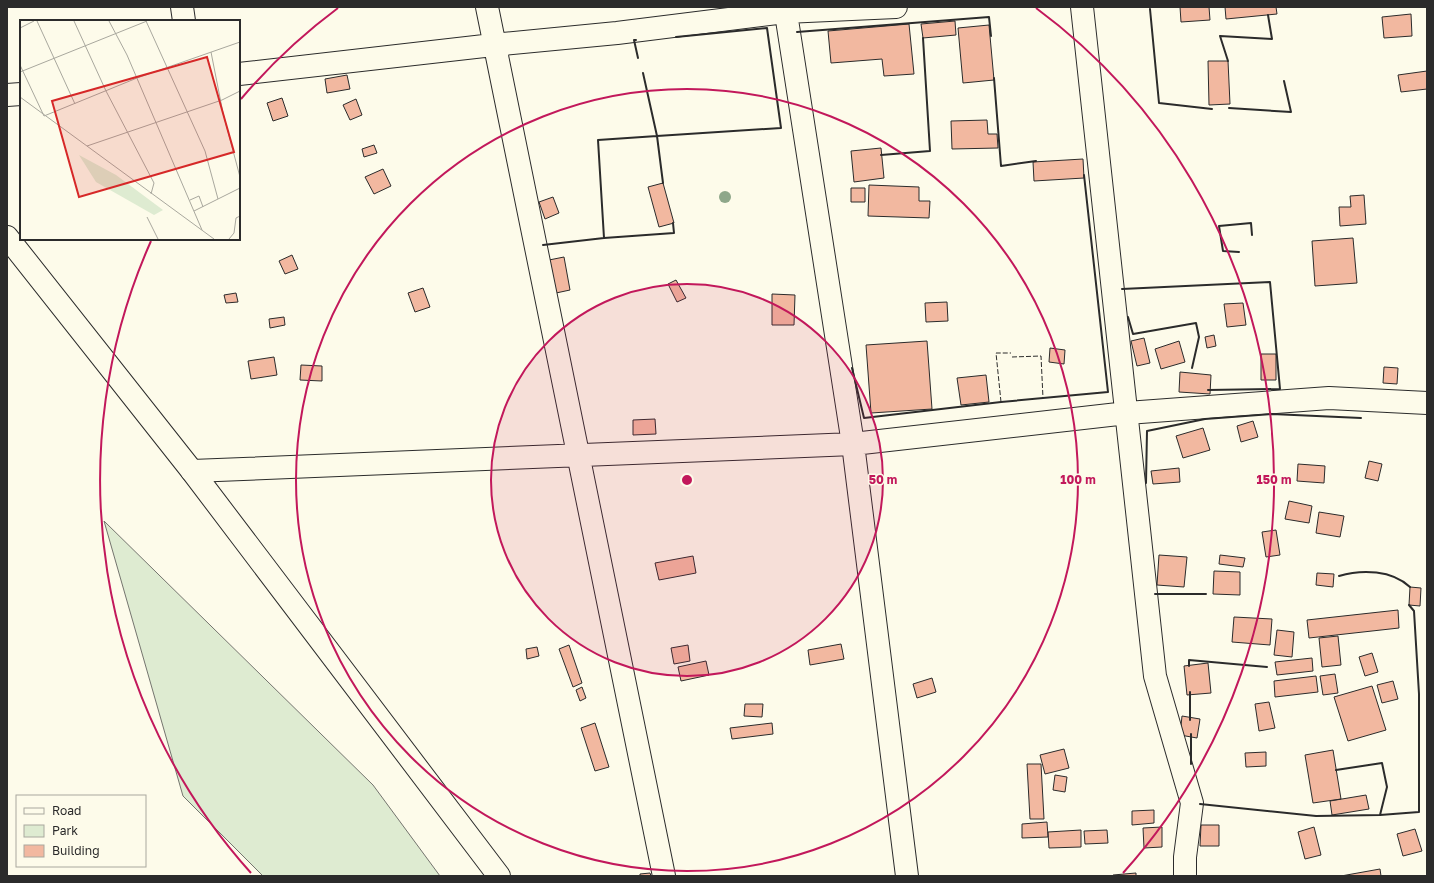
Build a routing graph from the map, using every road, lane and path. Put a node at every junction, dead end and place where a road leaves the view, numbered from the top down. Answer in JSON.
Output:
{"nodes":[{"id":1,"x":182,"y":7,"type":"edge"},
{"id":2,"x":487,"y":7,"type":"edge"},
{"id":3,"x":896,"y":7,"type":"edge"},
{"id":4,"x":1082,"y":7,"type":"edge"},
{"id":5,"x":785,"y":10,"type":"edge"},
{"id":6,"x":184,"y":20,"type":"edge"},
{"id":7,"x":493,"y":45,"type":"junction"},
{"id":8,"x":240,"y":74,"type":"edge"},
{"id":9,"x":20,"y":94,"type":"edge"},
{"id":10,"x":7,"y":95,"type":"edge"},
{"id":11,"x":7,"y":237,"type":"edge"},
{"id":12,"x":1427,"y":403,"type":"edge"},
{"id":13,"x":1127,"y":413,"type":"junction"},
{"id":14,"x":853,"y":444,"type":"junction"},
{"id":15,"x":577,"y":455,"type":"junction"},
{"id":16,"x":192,"y":471,"type":"junction"},
{"id":17,"x":499,"y":876,"type":"edge"},
{"id":18,"x":664,"y":876,"type":"edge"},
{"id":19,"x":906,"y":876,"type":"edge"},
{"id":20,"x":1185,"y":876,"type":"edge"}],
"edges":[{"from":1,"to":6,"type":"street"},
{"from":2,"to":7,"type":"street"},
{"from":3,"to":5,"type":"street"},
{"from":4,"to":13,"type":"street"},
{"from":5,"to":7,"type":"street"},
{"from":5,"to":14,"type":"street"},
{"from":7,"to":8,"type":"street"},
{"from":7,"to":15,"type":"street"},
{"from":9,"to":10,"type":"street"},
{"from":11,"to":16,"type":"street"},
{"from":12,"to":13,"type":"street"},
{"from":13,"to":14,"type":"street"},
{"from":13,"to":20,"type":"street"},
{"from":14,"to":15,"type":"street"},
{"from":14,"to":19,"type":"street"},
{"from":15,"to":16,"type":"street"},
{"from":15,"to":18,"type":"street"},
{"from":16,"to":17,"type":"street"}]}
